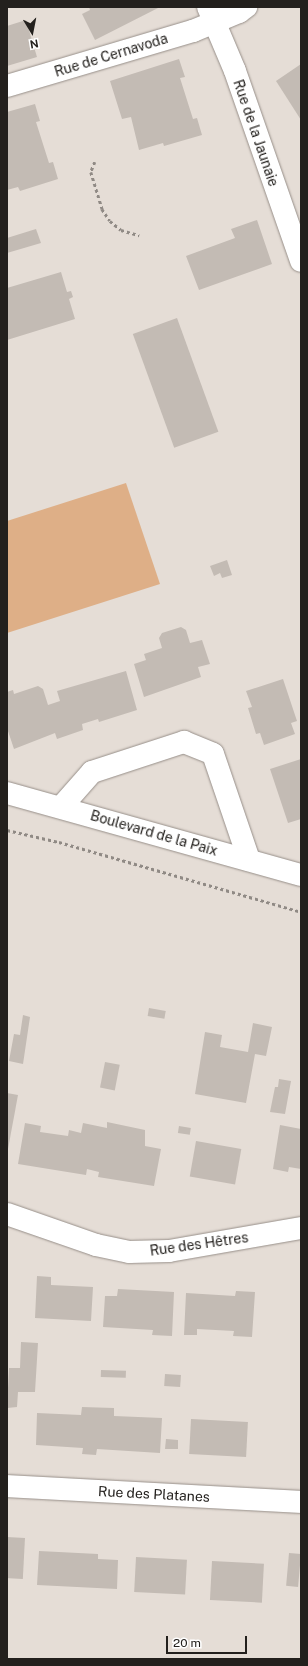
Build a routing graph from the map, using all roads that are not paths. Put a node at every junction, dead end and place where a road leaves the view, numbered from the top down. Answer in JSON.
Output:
{"nodes":[{"id":1,"x":246,"y":7,"type":"edge"},
{"id":2,"x":211,"y":14,"type":"edge"},
{"id":3,"x":7,"y":86,"type":"edge"},
{"id":4,"x":301,"y":261,"type":"edge"},
{"id":5,"x":7,"y":793,"type":"edge"},
{"id":6,"x":62,"y":806,"type":"junction"},
{"id":7,"x":249,"y":860,"type":"junction"},
{"id":8,"x":301,"y":875,"type":"edge"},
{"id":9,"x":7,"y":1214,"type":"edge"},
{"id":10,"x":301,"y":1228,"type":"edge"},
{"id":11,"x":7,"y":1486,"type":"edge"},
{"id":12,"x":301,"y":1502,"type":"edge"}],
"edges":[{"from":1,"to":2,"type":"street","name":"Rue de Cernavoda"},
{"from":2,"to":3,"type":"street","name":"Rue de Cernavoda"},
{"from":2,"to":4,"type":"street","name":"Rue de la Jaunaie"},
{"from":5,"to":6,"type":"street","name":"Boulevard de la Paix"},
{"from":6,"to":7,"type":"street","name":"Boulevard de la Paix"},
{"from":6,"to":7,"type":"street"},
{"from":7,"to":8,"type":"street","name":"Boulevard de la Paix"},
{"from":9,"to":10,"type":"street","name":"Rue des Hêtres"},
{"from":11,"to":12,"type":"street","name":"Rue des Platanes"}]}
